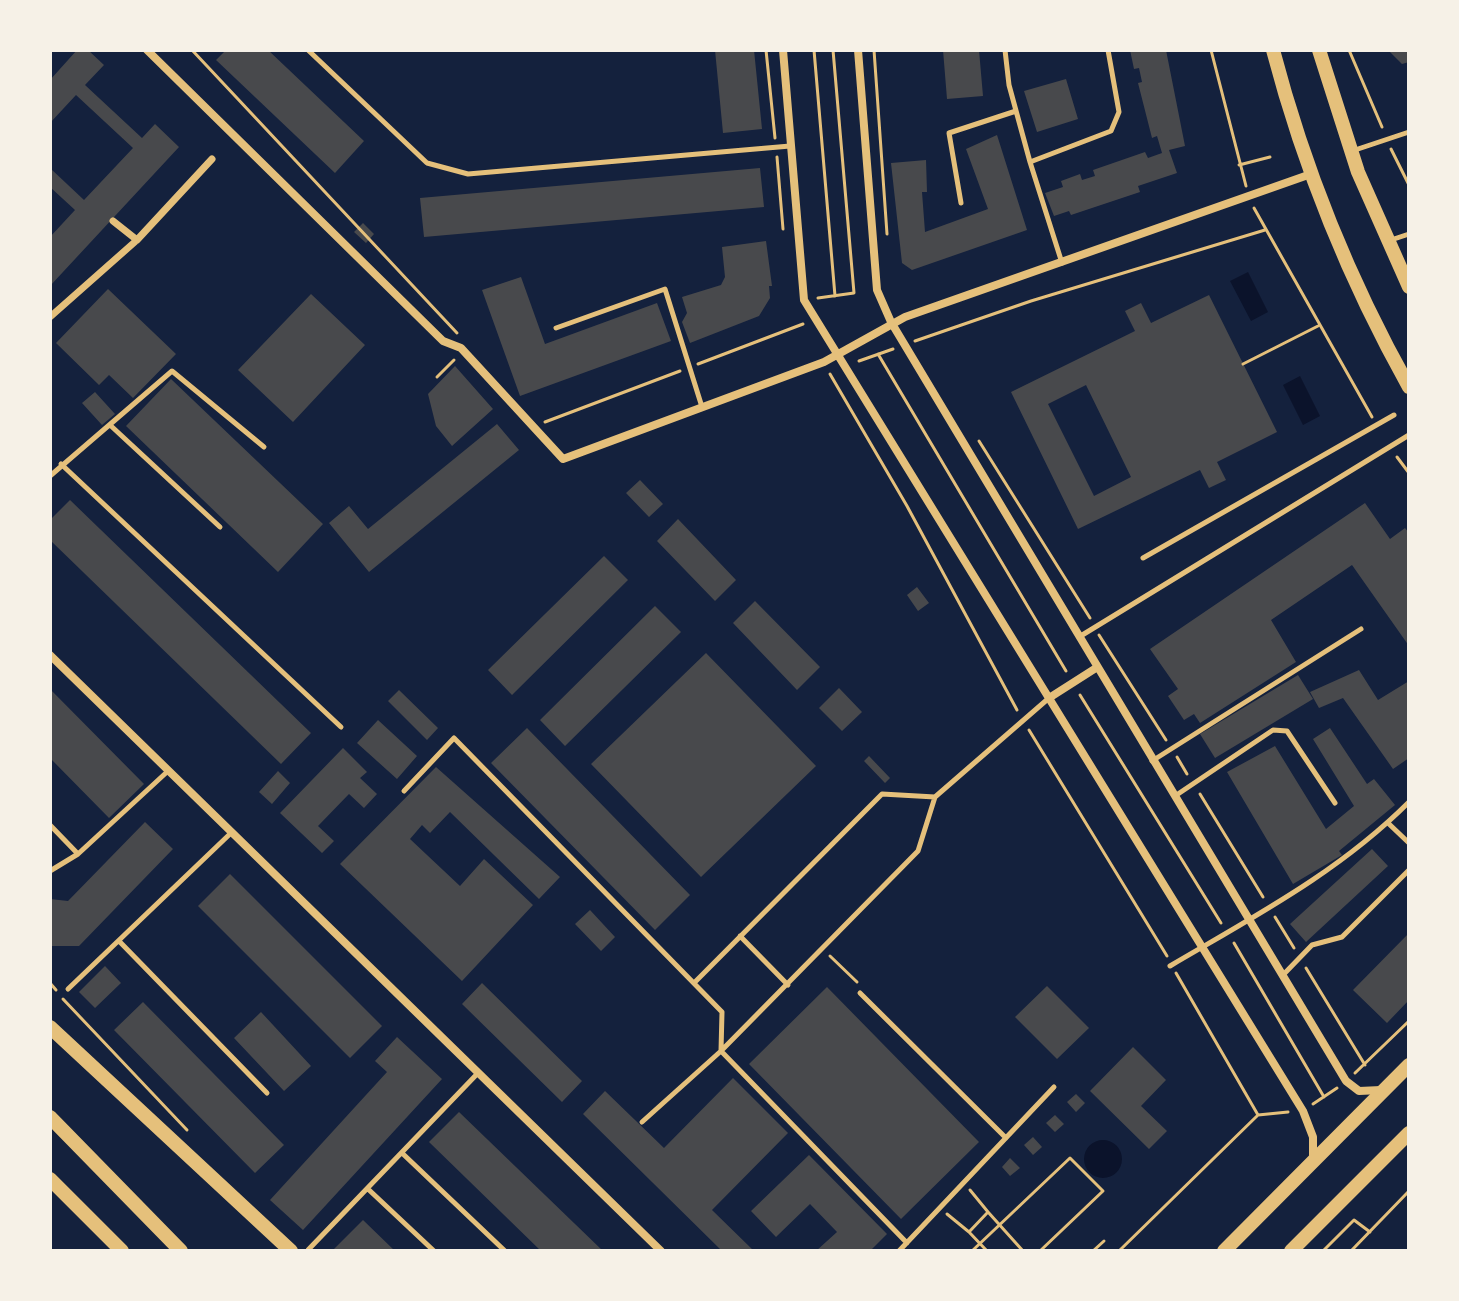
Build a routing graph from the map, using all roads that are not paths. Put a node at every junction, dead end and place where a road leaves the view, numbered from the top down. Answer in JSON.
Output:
{"nodes":[{"id":1,"x":147,"y":50,"type":"edge"},
{"id":2,"x":308,"y":50,"type":"edge"},
{"id":3,"x":783,"y":50,"type":"edge"},
{"id":4,"x":858,"y":50,"type":"edge"},
{"id":5,"x":1005,"y":50,"type":"edge"},
{"id":6,"x":1108,"y":50,"type":"edge"},
{"id":7,"x":1273,"y":50,"type":"edge"},
{"id":8,"x":1319,"y":50,"type":"edge"},
{"id":9,"x":1016,"y":111,"type":"junction"},
{"id":10,"x":1409,"y":132,"type":"edge"},
{"id":11,"x":791,"y":146,"type":"junction"},
{"id":12,"x":1351,"y":151,"type":"junction"},
{"id":13,"x":212,"y":159,"type":"dead end"},
{"id":14,"x":1030,"y":162,"type":"junction"},
{"id":15,"x":1311,"y":174,"type":"junction"},
{"id":16,"x":961,"y":203,"type":"dead end"},
{"id":17,"x":113,"y":221,"type":"dead end"},
{"id":18,"x":1409,"y":234,"type":"edge"},
{"id":19,"x":137,"y":240,"type":"junction"},
{"id":20,"x":1387,"y":242,"type":"junction"},
{"id":21,"x":1062,"y":263,"type":"junction"},
{"id":22,"x":1409,"y":287,"type":"edge"},
{"id":23,"x":50,"y":317,"type":"edge"},
{"id":24,"x":891,"y":322,"type":"junction"},
{"id":25,"x":556,"y":328,"type":"dead end"},
{"id":26,"x":839,"y":355,"type":"junction"},
{"id":27,"x":1409,"y":387,"type":"edge"},
{"id":28,"x":702,"y":407,"type":"junction"},
{"id":29,"x":1394,"y":415,"type":"dead end"},
{"id":30,"x":110,"y":425,"type":"junction"},
{"id":31,"x":1409,"y":435,"type":"edge"},
{"id":32,"x":264,"y":447,"type":"dead end"},
{"id":33,"x":551,"y":459,"type":"dead end"},
{"id":34,"x":563,"y":459,"type":"junction"},
{"id":35,"x":61,"y":464,"type":"junction"},
{"id":36,"x":50,"y":476,"type":"edge"},
{"id":37,"x":220,"y":527,"type":"dead end"},
{"id":38,"x":1143,"y":558,"type":"dead end"},
{"id":39,"x":1361,"y":629,"type":"dead end"},
{"id":40,"x":1078,"y":638,"type":"junction"},
{"id":41,"x":50,"y":655,"type":"edge"},
{"id":42,"x":1096,"y":668,"type":"junction"},
{"id":43,"x":1049,"y":698,"type":"junction"},
{"id":44,"x":341,"y":727,"type":"dead end"},
{"id":45,"x":1152,"y":761,"type":"junction"},
{"id":46,"x":168,"y":771,"type":"junction"},
{"id":47,"x":404,"y":791,"type":"dead end"},
{"id":48,"x":935,"y":797,"type":"junction"},
{"id":49,"x":1174,"y":797,"type":"junction"},
{"id":50,"x":1409,"y":802,"type":"edge"},
{"id":51,"x":1335,"y":803,"type":"dead end"},
{"id":52,"x":1388,"y":823,"type":"junction"},
{"id":53,"x":50,"y":825,"type":"edge"},
{"id":54,"x":232,"y":832,"type":"junction"},
{"id":55,"x":1409,"y":843,"type":"edge"},
{"id":56,"x":78,"y":854,"type":"junction"},
{"id":57,"x":1409,"y":870,"type":"edge"},
{"id":58,"x":50,"y":871,"type":"edge"},
{"id":59,"x":1251,"y":920,"type":"junction"},
{"id":60,"x":740,"y":936,"type":"junction"},
{"id":61,"x":119,"y":941,"type":"junction"},
{"id":62,"x":1202,"y":947,"type":"junction"},
{"id":63,"x":1171,"y":965,"type":"road end"},
{"id":64,"x":1283,"y":975,"type":"junction"},
{"id":65,"x":694,"y":983,"type":"junction"},
{"id":66,"x":788,"y":985,"type":"junction"},
{"id":67,"x":68,"y":989,"type":"dead end"},
{"id":68,"x":860,"y":993,"type":"dead end"},
{"id":69,"x":50,"y":1027,"type":"edge"},
{"id":70,"x":721,"y":1051,"type":"junction"},
{"id":71,"x":1409,"y":1065,"type":"edge"},
{"id":72,"x":478,"y":1073,"type":"junction"},
{"id":73,"x":1054,"y":1087,"type":"dead end"},
{"id":74,"x":1385,"y":1089,"type":"junction"},
{"id":75,"x":267,"y":1093,"type":"dead end"},
{"id":76,"x":50,"y":1117,"type":"edge"},
{"id":77,"x":642,"y":1122,"type":"dead end"},
{"id":78,"x":1409,"y":1133,"type":"edge"},
{"id":79,"x":1006,"y":1138,"type":"junction"},
{"id":80,"x":402,"y":1153,"type":"junction"},
{"id":81,"x":1313,"y":1162,"type":"junction"},
{"id":82,"x":50,"y":1179,"type":"edge"},
{"id":83,"x":368,"y":1189,"type":"junction"},
{"id":84,"x":907,"y":1243,"type":"junction"},
{"id":85,"x":1226,"y":1249,"type":"edge"},
{"id":86,"x":308,"y":1250,"type":"edge"},
{"id":87,"x":122,"y":1251,"type":"edge"},
{"id":88,"x":181,"y":1251,"type":"edge"},
{"id":89,"x":291,"y":1251,"type":"edge"},
{"id":90,"x":434,"y":1251,"type":"edge"},
{"id":91,"x":505,"y":1251,"type":"edge"},
{"id":92,"x":661,"y":1251,"type":"edge"},
{"id":93,"x":899,"y":1251,"type":"edge"},
{"id":94,"x":1213,"y":1251,"type":"edge"},
{"id":95,"x":1291,"y":1251,"type":"edge"}],
"edges":[{"from":1,"to":34,"type":"street"},
{"from":2,"to":11,"type":"lane"},
{"from":3,"to":11,"type":"street"},
{"from":4,"to":24,"type":"street"},
{"from":5,"to":9,"type":"lane"},
{"from":6,"to":14,"type":"lane"},
{"from":7,"to":15,"type":"main road"},
{"from":8,"to":12,"type":"main road"},
{"from":9,"to":14,"type":"lane"},
{"from":9,"to":16,"type":"lane"},
{"from":10,"to":12,"type":"lane"},
{"from":11,"to":26,"type":"street"},
{"from":12,"to":20,"type":"main road"},
{"from":13,"to":19,"type":"street"},
{"from":14,"to":21,"type":"lane"},
{"from":15,"to":21,"type":"street"},
{"from":15,"to":27,"type":"main road"},
{"from":17,"to":19,"type":"street"},
{"from":18,"to":20,"type":"lane"},
{"from":19,"to":23,"type":"street"},
{"from":20,"to":22,"type":"main road"},
{"from":21,"to":24,"type":"street"},
{"from":24,"to":26,"type":"street"},
{"from":24,"to":40,"type":"street"},
{"from":25,"to":28,"type":"lane"},
{"from":26,"to":28,"type":"street"},
{"from":26,"to":43,"type":"street"},
{"from":28,"to":34,"type":"street"},
{"from":29,"to":38,"type":"lane"},
{"from":30,"to":32,"type":"lane"},
{"from":30,"to":35,"type":"lane"},
{"from":30,"to":37,"type":"lane"},
{"from":31,"to":40,"type":"lane"},
{"from":33,"to":34,"type":"lane"},
{"from":35,"to":36,"type":"lane"},
{"from":35,"to":44,"type":"lane"},
{"from":39,"to":45,"type":"lane"},
{"from":40,"to":42,"type":"street"},
{"from":41,"to":46,"type":"street"},
{"from":42,"to":43,"type":"street"},
{"from":42,"to":45,"type":"street"},
{"from":43,"to":48,"type":"lane"},
{"from":43,"to":62,"type":"street"},
{"from":45,"to":49,"type":"street"},
{"from":46,"to":54,"type":"street"},
{"from":46,"to":56,"type":"lane"},
{"from":47,"to":65,"type":"lane"},
{"from":48,"to":60,"type":"lane"},
{"from":48,"to":66,"type":"lane"},
{"from":49,"to":51,"type":"lane"},
{"from":49,"to":59,"type":"street"},
{"from":50,"to":52,"type":"lane"},
{"from":52,"to":55,"type":"lane"},
{"from":52,"to":59,"type":"lane"},
{"from":53,"to":56,"type":"lane"},
{"from":54,"to":61,"type":"lane"},
{"from":54,"to":72,"type":"street"},
{"from":56,"to":58,"type":"lane"},
{"from":57,"to":64,"type":"lane"},
{"from":59,"to":62,"type":"lane"},
{"from":59,"to":64,"type":"street"},
{"from":60,"to":65,"type":"lane"},
{"from":60,"to":66,"type":"lane"},
{"from":61,"to":67,"type":"lane"},
{"from":61,"to":75,"type":"lane"},
{"from":62,"to":63,"type":"lane"},
{"from":62,"to":81,"type":"street"},
{"from":64,"to":74,"type":"street"},
{"from":65,"to":70,"type":"lane"},
{"from":66,"to":70,"type":"lane"},
{"from":68,"to":79,"type":"lane"},
{"from":69,"to":89,"type":"main road"},
{"from":70,"to":77,"type":"lane"},
{"from":70,"to":84,"type":"lane"},
{"from":71,"to":74,"type":"main road"},
{"from":72,"to":80,"type":"lane"},
{"from":72,"to":92,"type":"street"},
{"from":73,"to":79,"type":"lane"},
{"from":74,"to":81,"type":"main road"},
{"from":76,"to":88,"type":"main road"},
{"from":78,"to":95,"type":"main road"},
{"from":79,"to":84,"type":"lane"},
{"from":80,"to":83,"type":"lane"},
{"from":80,"to":91,"type":"lane"},
{"from":81,"to":85,"type":"main road"},
{"from":82,"to":87,"type":"main road"},
{"from":83,"to":86,"type":"lane"},
{"from":83,"to":90,"type":"lane"},
{"from":84,"to":93,"type":"lane"},
{"from":85,"to":94,"type":"lane"}]}
